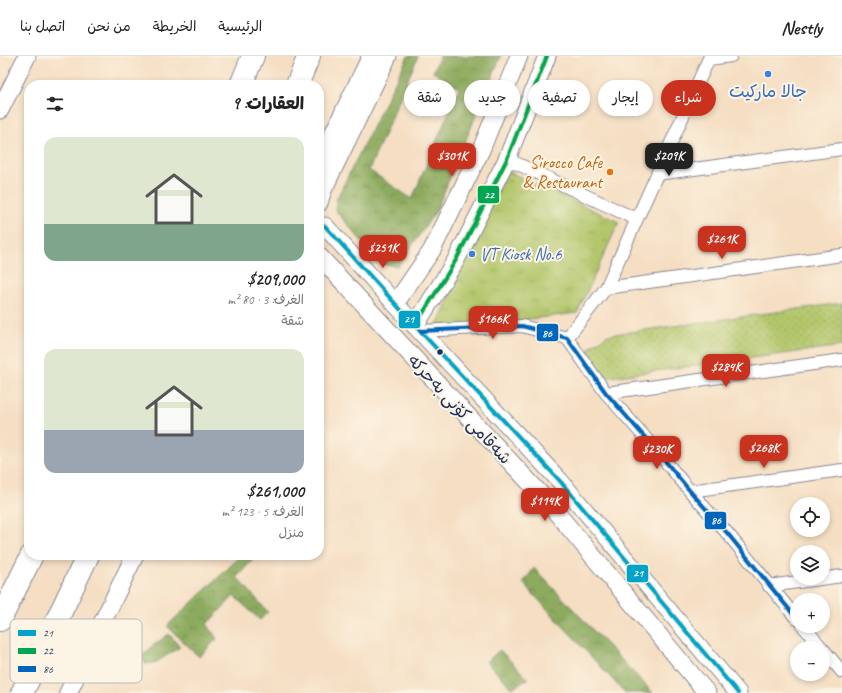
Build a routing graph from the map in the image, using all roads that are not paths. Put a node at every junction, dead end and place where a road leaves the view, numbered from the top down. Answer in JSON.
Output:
{"nodes":[{"id":1,"x":27,"y":56,"type":"edge"},
{"id":2,"x":254,"y":56,"type":"edge"},
{"id":3,"x":309,"y":56,"type":"edge"},
{"id":4,"x":371,"y":56,"type":"edge"},
{"id":5,"x":388,"y":56,"type":"edge"},
{"id":6,"x":519,"y":56,"type":"edge"},
{"id":7,"x":547,"y":56,"type":"edge"},
{"id":8,"x":731,"y":56,"type":"edge"},
{"id":9,"x":710,"y":58,"type":"edge"},
{"id":10,"x":243,"y":80,"type":"edge"},
{"id":11,"x":299,"y":80,"type":"edge"},
{"id":12,"x":0,"y":110,"type":"edge"},
{"id":13,"x":842,"y":149,"type":"edge"},
{"id":14,"x":324,"y":152,"type":"edge"},
{"id":15,"x":507,"y":159,"type":"junction"},
{"id":16,"x":657,"y":174,"type":"junction"},
{"id":17,"x":324,"y":188,"type":"edge"},
{"id":18,"x":636,"y":219,"type":"junction"},
{"id":19,"x":324,"y":229,"type":"edge"},
{"id":20,"x":842,"y":256,"type":"edge"},
{"id":21,"x":324,"y":261,"type":"edge"},
{"id":22,"x":423,"y":265,"type":"junction"},
{"id":23,"x":445,"y":280,"type":"junction"},
{"id":24,"x":606,"y":288,"type":"junction"},
{"id":25,"x":395,"y":304,"type":"junction"},
{"id":26,"x":418,"y":329,"type":"junction"},
{"id":27,"x":567,"y":338,"type":"junction"},
{"id":28,"x":842,"y":360,"type":"edge"},
{"id":29,"x":606,"y":393,"type":"junction"},
{"id":30,"x":842,"y":470,"type":"edge"},
{"id":31,"x":690,"y":491,"type":"junction"},
{"id":32,"x":29,"y":560,"type":"edge"},
{"id":33,"x":86,"y":560,"type":"edge"},
{"id":34,"x":134,"y":560,"type":"edge"},
{"id":35,"x":842,"y":576,"type":"edge"},
{"id":36,"x":769,"y":586,"type":"junction"},
{"id":37,"x":6,"y":603,"type":"edge"},
{"id":38,"x":790,"y":611,"type":"edge"},
{"id":39,"x":57,"y":619,"type":"edge"},
{"id":40,"x":104,"y":619,"type":"edge"},
{"id":41,"x":0,"y":620,"type":"edge"},
{"id":42,"x":809,"y":633,"type":"edge"},
{"id":43,"x":815,"y":641,"type":"edge"},
{"id":44,"x":830,"y":658,"type":"edge"},
{"id":45,"x":842,"y":672,"type":"edge"},
{"id":46,"x":27,"y":683,"type":"edge"},
{"id":47,"x":73,"y":683,"type":"edge"},
{"id":48,"x":22,"y":693,"type":"edge"},
{"id":49,"x":68,"y":693,"type":"edge"},
{"id":50,"x":707,"y":693,"type":"edge"},
{"id":51,"x":738,"y":693,"type":"edge"}],
"edges":[{"from":1,"to":12,"type":"street"},
{"from":2,"to":10,"type":"highway"},
{"from":3,"to":11,"type":"highway"},
{"from":4,"to":14,"type":"street"},
{"from":5,"to":17,"type":"street"},
{"from":6,"to":22,"type":"street"},
{"from":7,"to":15,"type":"street"},
{"from":8,"to":9,"type":"street"},
{"from":9,"to":16,"type":"street"},
{"from":13,"to":16,"type":"street"},
{"from":15,"to":18,"type":"street"},
{"from":15,"to":23,"type":"street"},
{"from":16,"to":18,"type":"street"},
{"from":18,"to":24,"type":"street"},
{"from":19,"to":25,"type":"street","name":"شەقامی کۆنی بەحرکە"},
{"from":20,"to":24,"type":"street"},
{"from":21,"to":50,"type":"street","name":"شەقامی کۆنی بەحرکە"},
{"from":22,"to":23,"type":"street"},
{"from":22,"to":25,"type":"street"},
{"from":23,"to":26,"type":"street"},
{"from":24,"to":27,"type":"street"},
{"from":25,"to":26,"type":"street","name":"شەقامی کۆنی بەحرکە"},
{"from":26,"to":27,"type":"street"},
{"from":26,"to":51,"type":"street","name":"شەقامی کۆنی بەحرکە"},
{"from":27,"to":29,"type":"street"},
{"from":28,"to":29,"type":"street"},
{"from":29,"to":31,"type":"street"},
{"from":30,"to":31,"type":"street"},
{"from":31,"to":36,"type":"street"},
{"from":32,"to":37,"type":"highway"},
{"from":33,"to":39,"type":"highway"},
{"from":34,"to":40,"type":"street"},
{"from":35,"to":36,"type":"street"},
{"from":36,"to":38,"type":"street"},
{"from":37,"to":41,"type":"highway"},
{"from":42,"to":43,"type":"street"},
{"from":44,"to":45,"type":"street"},
{"from":46,"to":48,"type":"highway"},
{"from":47,"to":49,"type":"street"}]}
